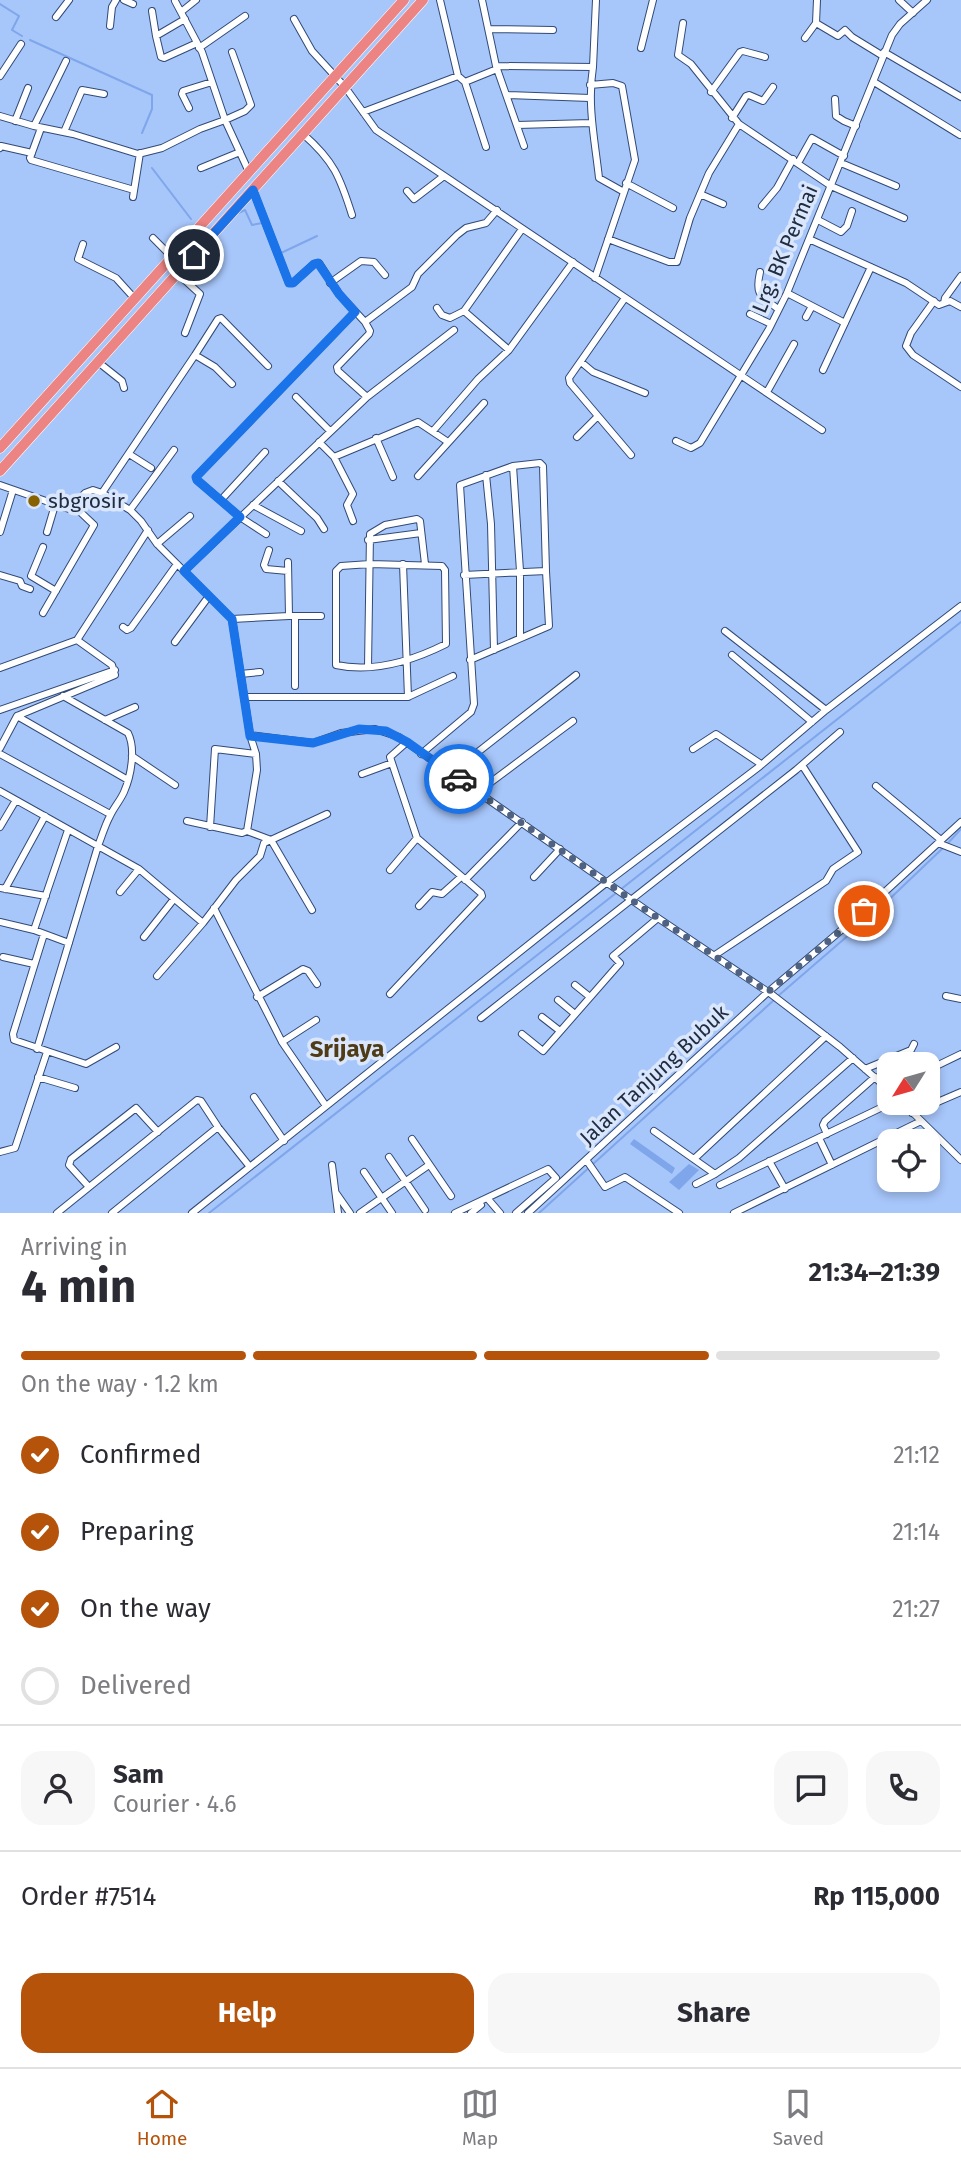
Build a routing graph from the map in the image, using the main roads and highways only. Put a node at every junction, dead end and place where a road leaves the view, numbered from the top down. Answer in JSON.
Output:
{"nodes":[{"id":1,"x":423,"y":0,"type":"edge"},
{"id":2,"x":398,"y":3,"type":"edge"},
{"id":3,"x":53,"y":411,"type":"junction"},
{"id":4,"x":20,"y":425,"type":"junction"},
{"id":5,"x":0,"y":439,"type":"edge"},
{"id":6,"x":0,"y":448,"type":"edge"},
{"id":7,"x":0,"y":463,"type":"edge"},
{"id":8,"x":0,"y":471,"type":"edge"}],
"edges":[{"from":1,"to":3,"type":"highway"},
{"from":2,"to":4,"type":"highway"},
{"from":3,"to":7,"type":"highway"},
{"from":3,"to":8,"type":"highway"},
{"from":4,"to":5,"type":"highway"},
{"from":4,"to":6,"type":"highway"}]}
